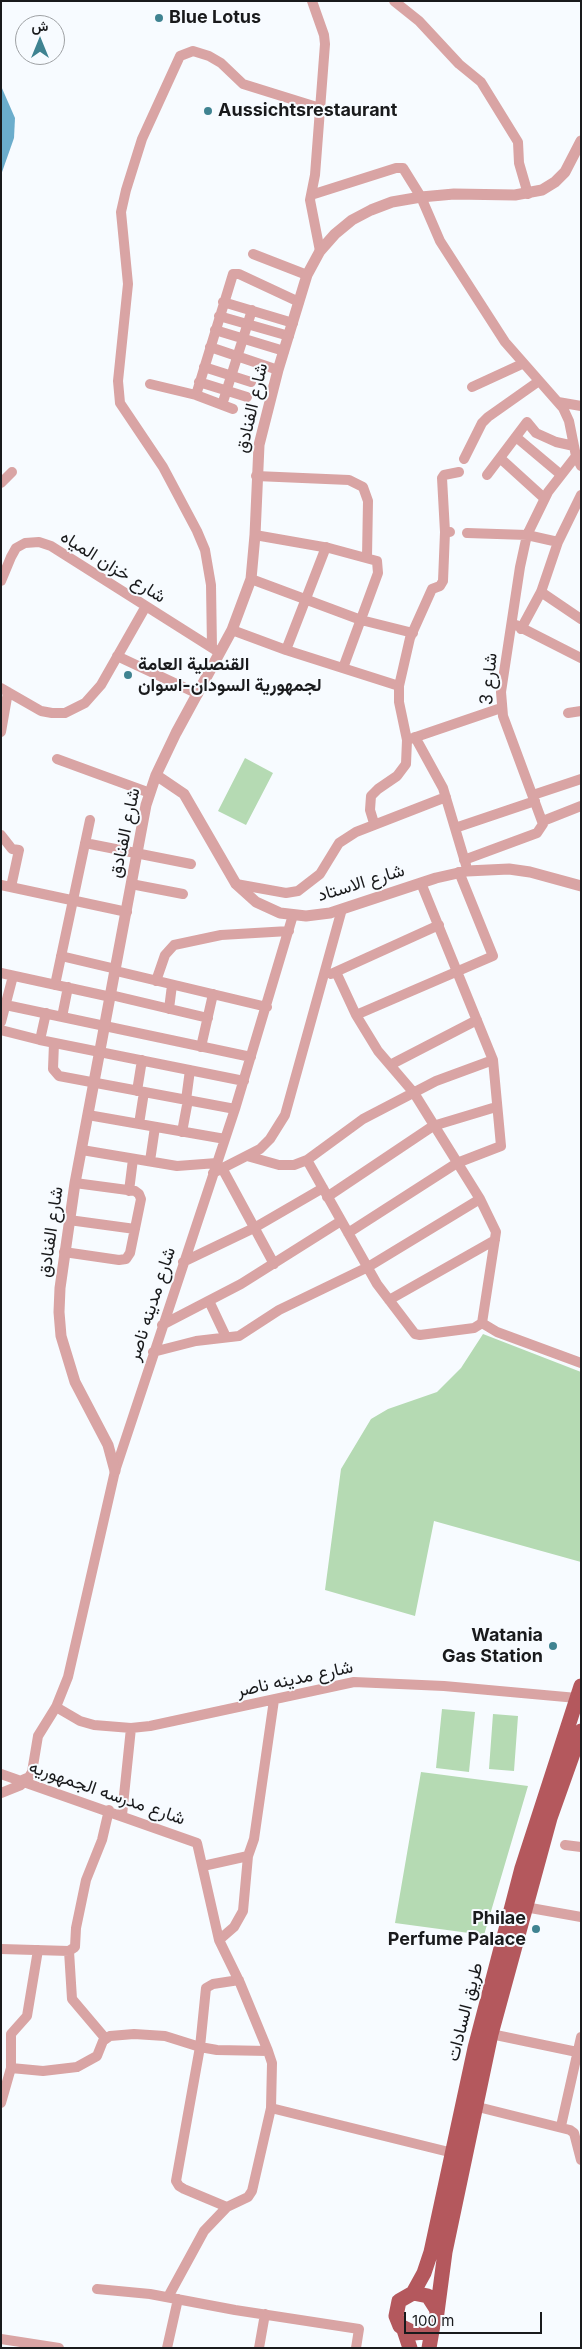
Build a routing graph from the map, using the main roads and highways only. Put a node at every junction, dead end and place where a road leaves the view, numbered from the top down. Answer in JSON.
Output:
{"nodes":[{"id":1,"x":579,"y":1692,"type":"edge"},
{"id":2,"x":581,"y":1731,"type":"edge"},
{"id":3,"x":413,"y":2292,"type":"junction"},
{"id":4,"x":437,"y":2310,"type":"junction"},
{"id":5,"x":433,"y":2325,"type":"junction"},
{"id":6,"x":404,"y":2330,"type":"junction"},
{"id":7,"x":410,"y":2348,"type":"edge"},
{"id":8,"x":429,"y":2348,"type":"edge"}],
"edges":[{"from":1,"to":3,"type":"main road","name":"طريق السادات"},
{"from":2,"to":4,"type":"main road","name":"طريق السادات"},
{"from":3,"to":4,"type":"main road"},
{"from":3,"to":6,"type":"main road"},
{"from":4,"to":5,"type":"main road"},
{"from":5,"to":6,"type":"main road"},
{"from":5,"to":8,"type":"main road"},
{"from":6,"to":7,"type":"main road"}]}
